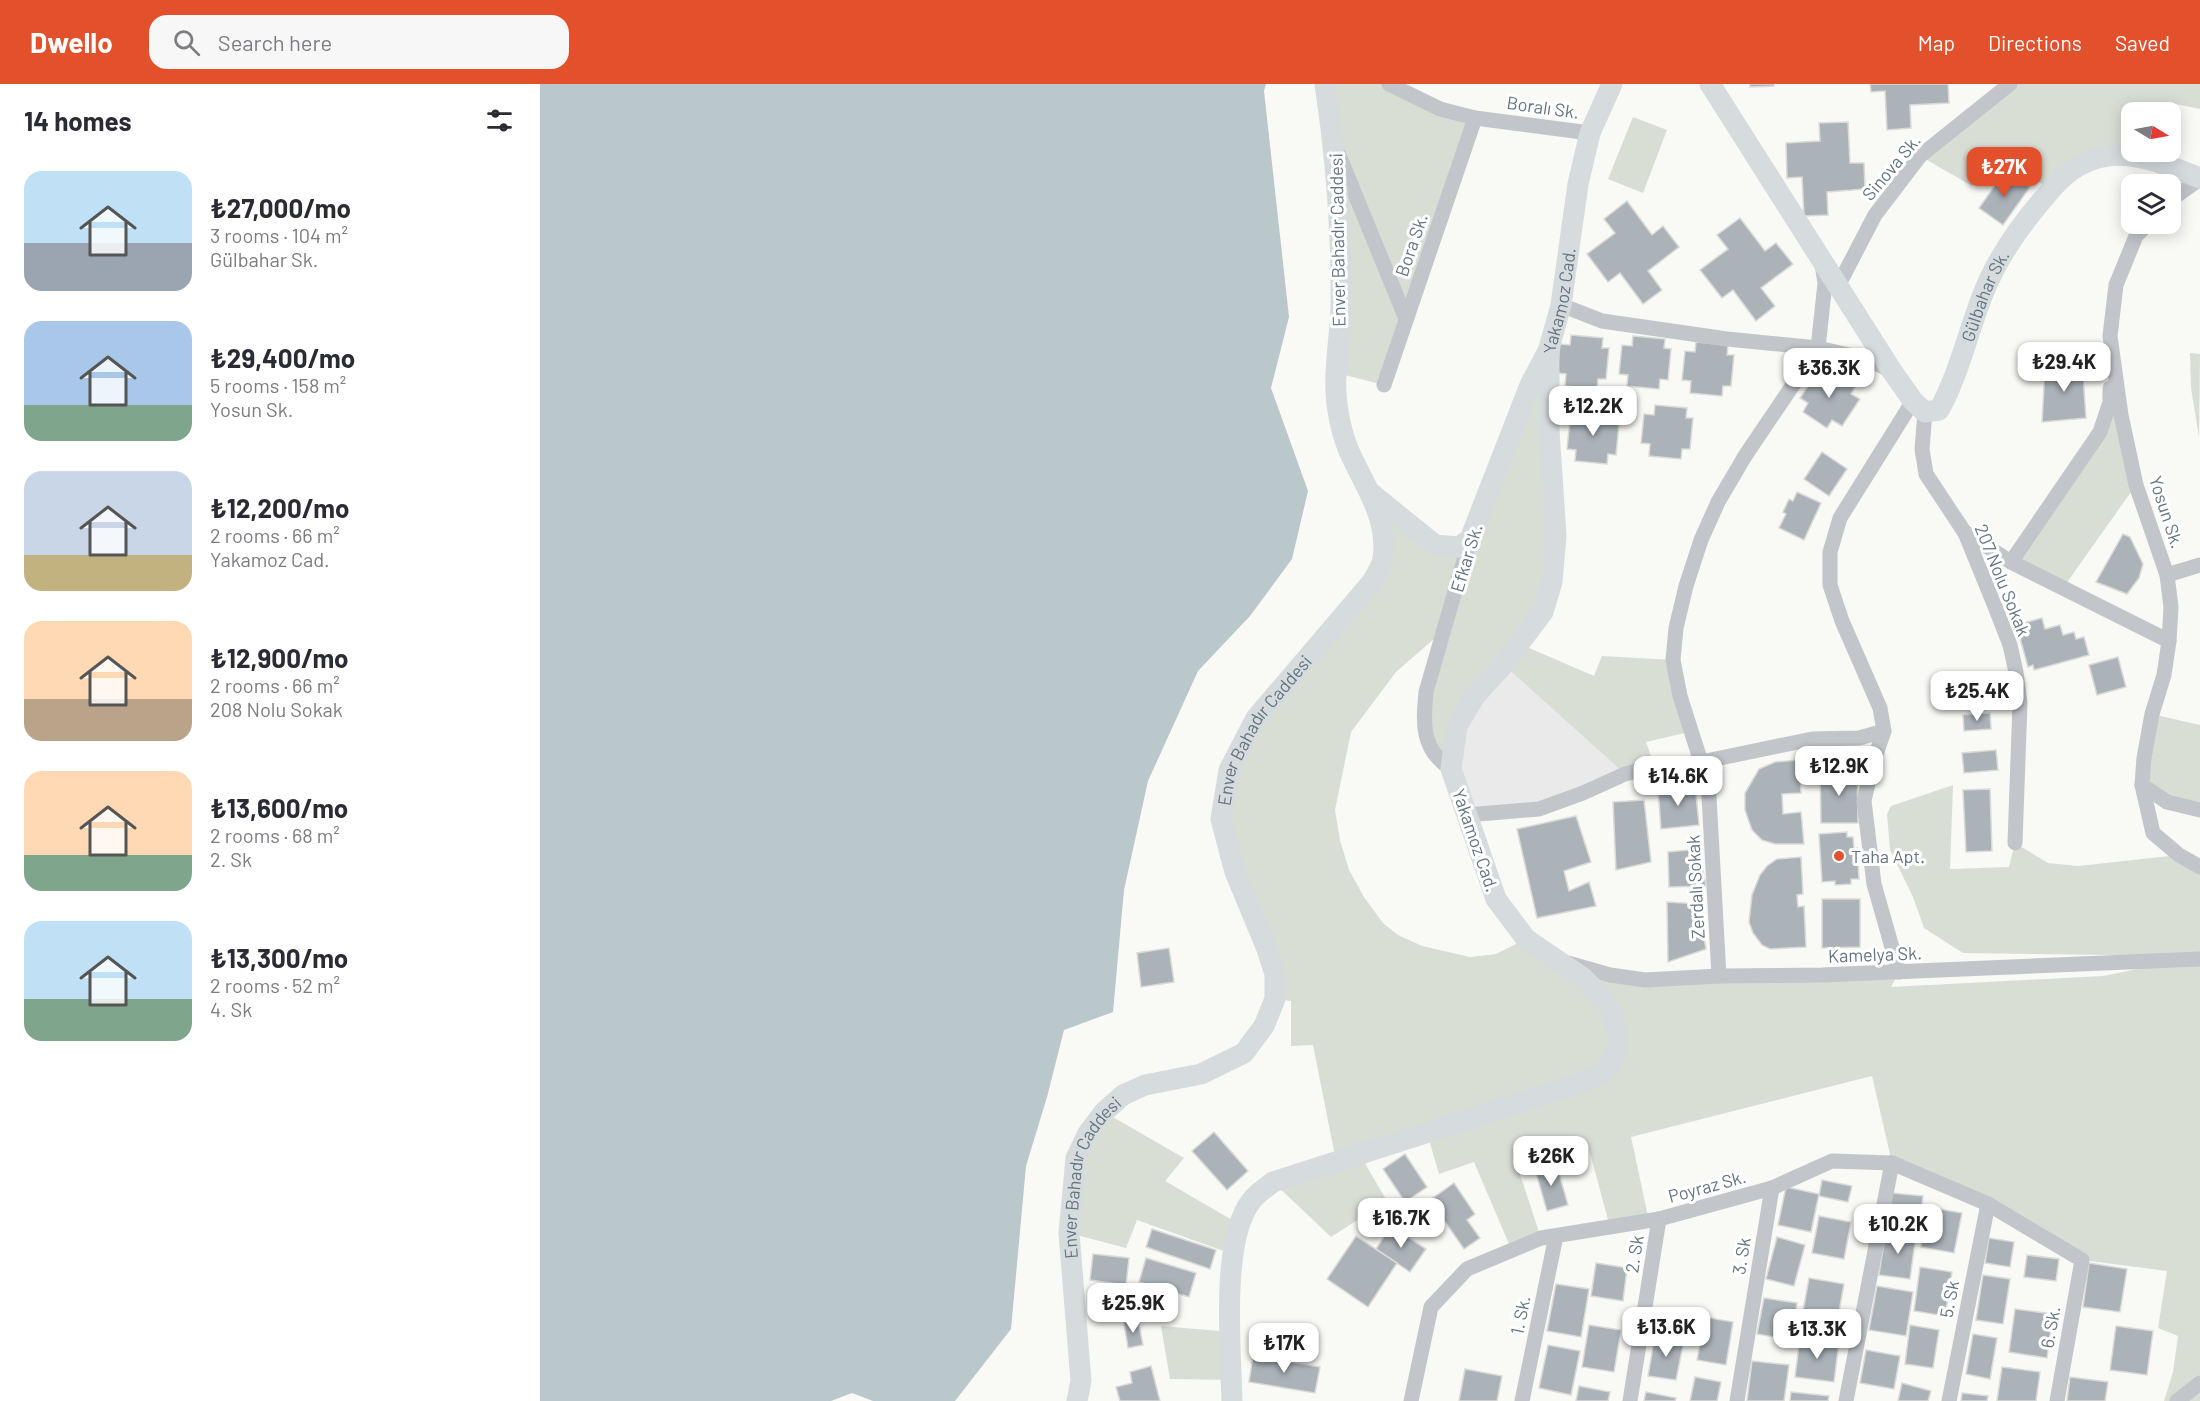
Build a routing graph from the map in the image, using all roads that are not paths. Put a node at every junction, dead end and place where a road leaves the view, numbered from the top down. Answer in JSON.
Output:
{"nodes":[{"id":1,"x":1325,"y":84,"type":"edge"},
{"id":2,"x":1389,"y":84,"type":"edge"},
{"id":3,"x":1611,"y":84,"type":"edge"},
{"id":4,"x":1710,"y":84,"type":"edge"},
{"id":5,"x":2010,"y":84,"type":"edge"},
{"id":6,"x":1474,"y":118,"type":"junction"},
{"id":7,"x":1590,"y":134,"type":"junction"},
{"id":8,"x":1334,"y":142,"type":"junction"},
{"id":9,"x":2200,"y":179,"type":"edge"},
{"id":10,"x":2181,"y":192,"type":"edge"},
{"id":11,"x":2138,"y":234,"type":"edge"},
{"id":12,"x":1821,"y":258,"type":"junction"},
{"id":13,"x":1843,"y":277,"type":"junction"},
{"id":14,"x":1562,"y":305,"type":"junction"},
{"id":15,"x":1406,"y":319,"type":"junction"},
{"id":16,"x":2110,"y":336,"type":"junction"},
{"id":17,"x":1549,"y":348,"type":"junction"},
{"id":18,"x":1818,"y":348,"type":"junction"},
{"id":19,"x":1892,"y":371,"type":"junction"},
{"id":20,"x":1384,"y":385,"type":"dead end"},
{"id":21,"x":1919,"y":407,"type":"junction"},
{"id":22,"x":1372,"y":494,"type":"junction"},
{"id":23,"x":1965,"y":533,"type":"junction"},
{"id":24,"x":1470,"y":539,"type":"junction"},
{"id":25,"x":2011,"y":562,"type":"junction"},
{"id":26,"x":2200,"y":565,"type":"edge"},
{"id":27,"x":2167,"y":575,"type":"junction"},
{"id":28,"x":2169,"y":641,"type":"junction"},
{"id":29,"x":1884,"y":731,"type":"junction"},
{"id":30,"x":1704,"y":761,"type":"junction"},
{"id":31,"x":1450,"y":769,"type":"junction"},
{"id":32,"x":2142,"y":785,"type":"junction"},
{"id":33,"x":2200,"y":810,"type":"edge"},
{"id":34,"x":1467,"y":815,"type":"junction"},
{"id":35,"x":2015,"y":843,"type":"dead end"},
{"id":36,"x":2200,"y":867,"type":"edge"},
{"id":37,"x":1554,"y":958,"type":"junction"},
{"id":38,"x":2200,"y":959,"type":"edge"},
{"id":39,"x":1899,"y":972,"type":"junction"},
{"id":40,"x":1719,"y":976,"type":"junction"},
{"id":41,"x":1892,"y":1163,"type":"junction"},
{"id":42,"x":1772,"y":1188,"type":"junction"},
{"id":43,"x":1988,"y":1204,"type":"junction"},
{"id":44,"x":1659,"y":1219,"type":"junction"},
{"id":45,"x":1556,"y":1236,"type":"junction"},
{"id":46,"x":2082,"y":1260,"type":"joint"},
{"id":47,"x":2200,"y":1383,"type":"edge"},
{"id":48,"x":1077,"y":1401,"type":"edge"},
{"id":49,"x":1234,"y":1401,"type":"edge"},
{"id":50,"x":1411,"y":1401,"type":"edge"},
{"id":51,"x":1522,"y":1401,"type":"edge"},
{"id":52,"x":1630,"y":1401,"type":"edge"},
{"id":53,"x":1737,"y":1401,"type":"edge"},
{"id":54,"x":1846,"y":1401,"type":"edge"},
{"id":55,"x":1949,"y":1401,"type":"edge"},
{"id":56,"x":2057,"y":1401,"type":"edge"},
{"id":57,"x":2177,"y":1401,"type":"edge"}],
"edges":[{"from":1,"to":8,"type":"street","name":"Enver Bahadır Caddesi"},
{"from":2,"to":6,"type":"street","name":"Boralı Sk."},
{"from":3,"to":7,"type":"street","name":"Yakamoz Cad."},
{"from":4,"to":12,"type":"street"},
{"from":5,"to":13,"type":"street","name":"Sinova Sk."},
{"from":6,"to":7,"type":"street","name":"Boralı Sk."},
{"from":6,"to":15,"type":"street","name":"Bora Sk."},
{"from":7,"to":14,"type":"street","name":"Yakamoz Cad."},
{"from":8,"to":15,"type":"street"},
{"from":8,"to":22,"type":"street","name":"Enver Bahadır Caddesi"},
{"from":9,"to":10,"type":"street"},
{"from":9,"to":21,"type":"street","name":"Gülbahar Sk."},
{"from":11,"to":16,"type":"street","name":"Yosun Sk."},
{"from":12,"to":13,"type":"street"},
{"from":12,"to":18,"type":"street"},
{"from":13,"to":19,"type":"street"},
{"from":14,"to":17,"type":"street","name":"Yakamoz Cad."},
{"from":14,"to":18,"type":"street"},
{"from":15,"to":20,"type":"street","name":"Bora Sk."},
{"from":16,"to":25,"type":"street"},
{"from":16,"to":27,"type":"street","name":"Yosun Sk."},
{"from":17,"to":24,"type":"street","name":"Efkar Sk."},
{"from":17,"to":31,"type":"street","name":"Yakamoz Cad."},
{"from":18,"to":19,"type":"street"},
{"from":18,"to":30,"type":"street","name":"Zerdalı Sokak"},
{"from":19,"to":21,"type":"street"},
{"from":21,"to":23,"type":"street","name":"207 Nolu Sokak"},
{"from":21,"to":29,"type":"street"},
{"from":22,"to":24,"type":"street"},
{"from":22,"to":48,"type":"street","name":"Enver Bahadır Caddesi"},
{"from":23,"to":25,"type":"street"},
{"from":23,"to":35,"type":"street","name":"207 Nolu Sokak"},
{"from":24,"to":31,"type":"street","name":"Efkar Sk."},
{"from":25,"to":28,"type":"street"},
{"from":26,"to":27,"type":"street"},
{"from":27,"to":28,"type":"street","name":"Yosun Sk."},
{"from":28,"to":32,"type":"street","name":"Yosun Sk."},
{"from":29,"to":30,"type":"street"},
{"from":29,"to":39,"type":"street"},
{"from":30,"to":34,"type":"street"},
{"from":30,"to":40,"type":"street","name":"Zerdalı Sokak"},
{"from":31,"to":34,"type":"street","name":"Yakamoz Cad."},
{"from":32,"to":33,"type":"street"},
{"from":32,"to":36,"type":"street","name":"Yosun Sk."},
{"from":34,"to":37,"type":"street","name":"Yakamoz Cad."},
{"from":37,"to":40,"type":"street","name":"Kamelya Sk."},
{"from":37,"to":49,"type":"street","name":"Yakamoz Cad."},
{"from":38,"to":39,"type":"street","name":"Kamelya Sk."},
{"from":39,"to":40,"type":"street","name":"Kamelya Sk."},
{"from":41,"to":42,"type":"street","name":"Poyraz Sk."},
{"from":41,"to":43,"type":"street","name":"Poyraz Sk."},
{"from":41,"to":54,"type":"street"},
{"from":42,"to":44,"type":"street","name":"Poyraz Sk."},
{"from":42,"to":53,"type":"street","name":"3. Sk"},
{"from":43,"to":46,"type":"street","name":"Poyraz Sk."},
{"from":43,"to":55,"type":"street","name":"5. Sk"},
{"from":44,"to":45,"type":"street","name":"Poyraz Sk."},
{"from":44,"to":52,"type":"street","name":"2. Sk"},
{"from":45,"to":50,"type":"street","name":"Poyraz Sk."},
{"from":45,"to":51,"type":"street","name":"1. Sk."},
{"from":46,"to":56,"type":"street","name":"6. Sk."},
{"from":47,"to":57,"type":"street"}]}
